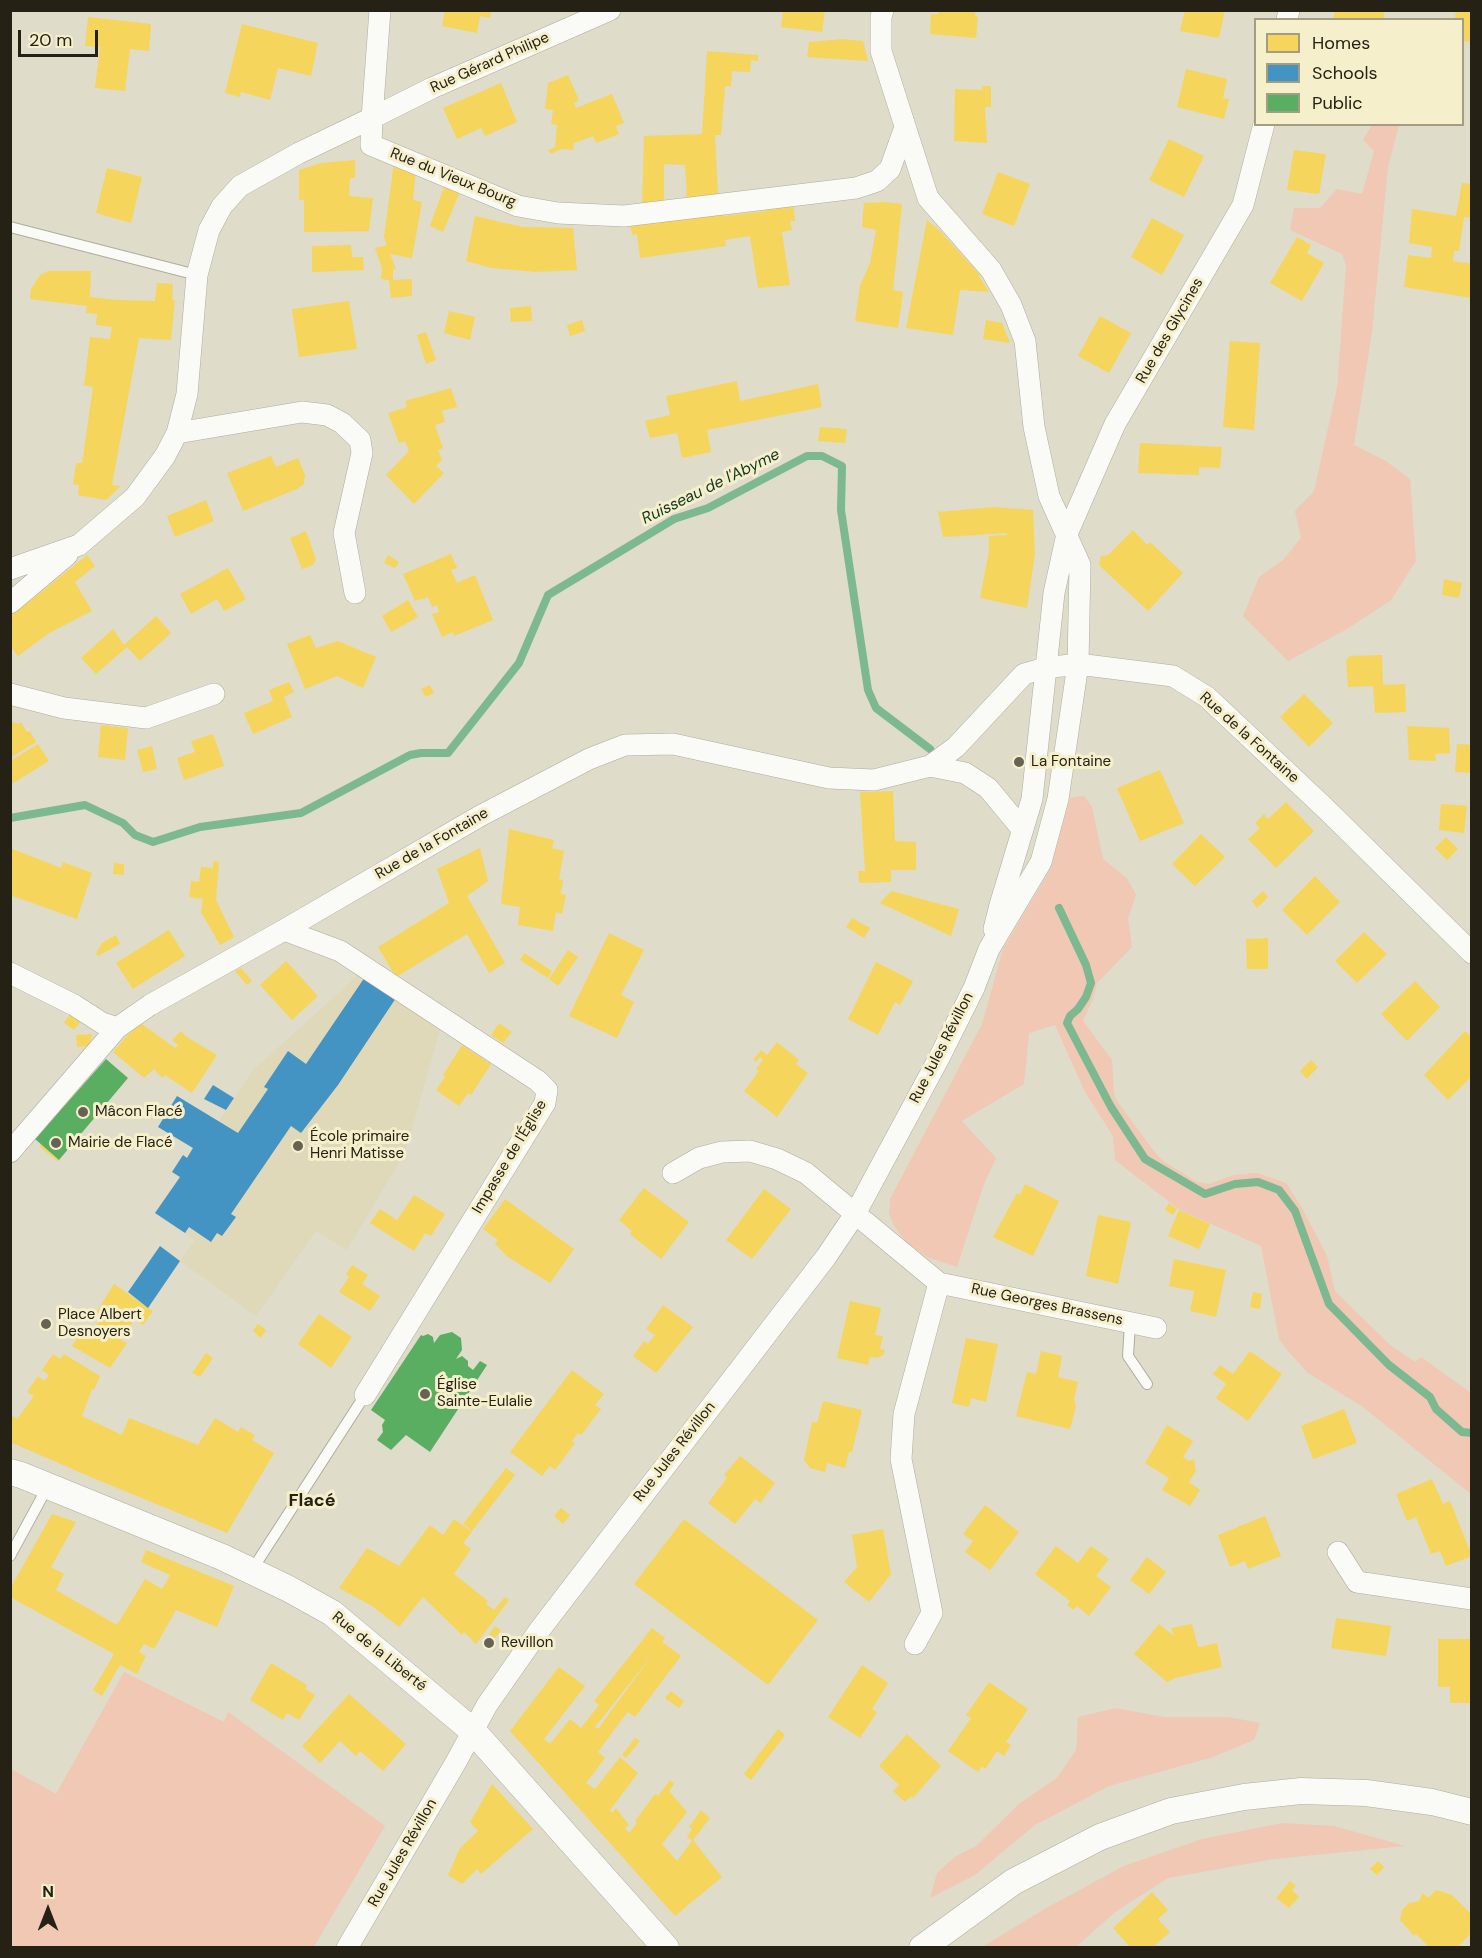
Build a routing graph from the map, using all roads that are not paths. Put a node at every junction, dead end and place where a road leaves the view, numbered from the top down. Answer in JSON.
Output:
{"nodes":[{"id":1,"x":380,"y":10,"type":"edge"},
{"id":2,"x":610,"y":10,"type":"edge"},
{"id":3,"x":883,"y":10,"type":"edge"},
{"id":4,"x":372,"y":118,"type":"junction"},
{"id":5,"x":1263,"y":126,"type":"edge"},
{"id":6,"x":905,"y":127,"type":"junction"},
{"id":7,"x":10,"y":227,"type":"edge"},
{"id":8,"x":197,"y":275,"type":"junction"},
{"id":9,"x":177,"y":434,"type":"junction"},
{"id":10,"x":1067,"y":534,"type":"junction"},
{"id":11,"x":79,"y":545,"type":"junction"},
{"id":12,"x":10,"y":569,"type":"edge"},
{"id":13,"x":355,"y":593,"type":"dead end"},
{"id":14,"x":10,"y":603,"type":"edge"},
{"id":15,"x":1078,"y":664,"type":"junction"},
{"id":16,"x":1045,"y":668,"type":"junction"},
{"id":17,"x":10,"y":694,"type":"edge"},
{"id":18,"x":214,"y":694,"type":"dead end"},
{"id":19,"x":930,"y":766,"type":"junction"},
{"id":20,"x":1022,"y":829,"type":"junction"},
{"id":21,"x":284,"y":930,"type":"junction"},
{"id":22,"x":989,"y":949,"type":"junction"},
{"id":23,"x":1472,"y":953,"type":"edge"},
{"id":24,"x":10,"y":974,"type":"edge"},
{"id":25,"x":117,"y":1028,"type":"junction"},
{"id":26,"x":10,"y":1152,"type":"edge"},
{"id":27,"x":673,"y":1173,"type":"dead end"},
{"id":28,"x":855,"y":1214,"type":"junction"},
{"id":29,"x":939,"y":1283,"type":"junction"},
{"id":30,"x":1130,"y":1323,"type":"junction"},
{"id":31,"x":1156,"y":1328,"type":"dead end"},
{"id":32,"x":1147,"y":1384,"type":"dead end"},
{"id":33,"x":365,"y":1395,"type":"joint"},
{"id":34,"x":10,"y":1472,"type":"edge"},
{"id":35,"x":48,"y":1486,"type":"junction"},
{"id":36,"x":1338,"y":1552,"type":"dead end"},
{"id":37,"x":10,"y":1556,"type":"edge"},
{"id":38,"x":252,"y":1570,"type":"junction"},
{"id":39,"x":1472,"y":1599,"type":"edge"},
{"id":40,"x":915,"y":1644,"type":"dead end"},
{"id":41,"x":472,"y":1731,"type":"junction"},
{"id":42,"x":1472,"y":1812,"type":"edge"},
{"id":43,"x":347,"y":1947,"type":"edge"},
{"id":44,"x":666,"y":1947,"type":"edge"},
{"id":45,"x":921,"y":1947,"type":"edge"}],
"edges":[{"from":1,"to":4,"type":"street"},
{"from":2,"to":4,"type":"street","name":"Rue Gérard Philipe"},
{"from":3,"to":6,"type":"street"},
{"from":4,"to":6,"type":"street","name":"Rue du Vieux Bourg"},
{"from":4,"to":8,"type":"street"},
{"from":5,"to":10,"type":"street","name":"Rue des Glycines"},
{"from":6,"to":10,"type":"street"},
{"from":7,"to":8,"type":"lane"},
{"from":8,"to":9,"type":"street"},
{"from":9,"to":11,"type":"street"},
{"from":9,"to":13,"type":"street"},
{"from":10,"to":15,"type":"street","name":"Rue Jules Révillon"},
{"from":10,"to":16,"type":"street","name":"Rue Jules Révillon"},
{"from":11,"to":12,"type":"street"},
{"from":11,"to":14,"type":"street"},
{"from":15,"to":16,"type":"street","name":"Rue de la Fontaine"},
{"from":15,"to":22,"type":"street","name":"Rue Jules Révillon"},
{"from":15,"to":23,"type":"street","name":"Rue de la Fontaine"},
{"from":16,"to":19,"type":"street","name":"Rue de la Fontaine"},
{"from":16,"to":20,"type":"street","name":"Rue Jules Révillon"},
{"from":17,"to":18,"type":"street"},
{"from":19,"to":20,"type":"street","name":"Rue de la Fontaine"},
{"from":19,"to":21,"type":"street","name":"Rue de la Fontaine"},
{"from":20,"to":22,"type":"street","name":"Rue Jules Révillon"},
{"from":21,"to":25,"type":"street","name":"Rue de la Fontaine"},
{"from":21,"to":33,"type":"street","name":"Impasse de l'Église"},
{"from":22,"to":28,"type":"street","name":"Rue Jules Révillon"},
{"from":24,"to":25,"type":"street"},
{"from":25,"to":26,"type":"street","name":"Rue de la Fontaine"},
{"from":27,"to":28,"type":"street","name":"Rue Georges Brassens"},
{"from":28,"to":29,"type":"street","name":"Rue Georges Brassens"},
{"from":28,"to":41,"type":"street","name":"Rue Jules Révillon"},
{"from":29,"to":30,"type":"street","name":"Rue Georges Brassens"},
{"from":29,"to":40,"type":"street"},
{"from":30,"to":31,"type":"street","name":"Rue Georges Brassens"},
{"from":30,"to":32,"type":"lane"},
{"from":33,"to":38,"type":"lane"},
{"from":34,"to":35,"type":"street","name":"Rue de la Liberté"},
{"from":35,"to":37,"type":"lane"},
{"from":35,"to":38,"type":"street","name":"Rue de la Liberté"},
{"from":36,"to":39,"type":"street"},
{"from":38,"to":41,"type":"street","name":"Rue de la Liberté"},
{"from":41,"to":43,"type":"street","name":"Rue Jules Révillon"},
{"from":41,"to":44,"type":"street","name":"Rue de la Liberté"},
{"from":42,"to":45,"type":"street"}]}
